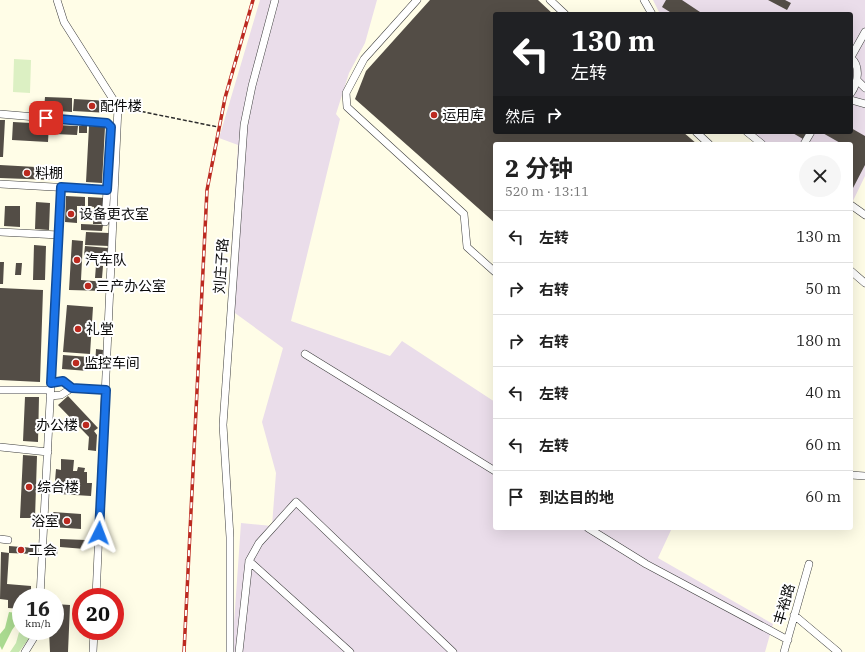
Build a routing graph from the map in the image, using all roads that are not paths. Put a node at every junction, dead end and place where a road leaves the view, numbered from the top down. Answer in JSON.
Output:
{"nodes":[{"id":1,"x":57,"y":0,"type":"edge"},
{"id":2,"x":275,"y":0,"type":"edge"},
{"id":3,"x":417,"y":0,"type":"edge"},
{"id":4,"x":550,"y":0,"type":"edge"},
{"id":5,"x":646,"y":1,"type":"edge"},
{"id":6,"x":563,"y":12,"type":"edge"},
{"id":7,"x":651,"y":12,"type":"edge"},
{"id":8,"x":865,"y":32,"type":"edge"},
{"id":9,"x":853,"y":54,"type":"edge"},
{"id":10,"x":853,"y":61,"type":"edge"},
{"id":11,"x":857,"y":80,"type":"junction"},
{"id":12,"x":865,"y":88,"type":"edge"},
{"id":13,"x":853,"y":89,"type":"edge"},
{"id":14,"x":853,"y":101,"type":"edge"},
{"id":15,"x":865,"y":104,"type":"edge"},
{"id":16,"x":0,"y":114,"type":"edge"},
{"id":17,"x":698,"y":134,"type":"edge"},
{"id":18,"x":750,"y":134,"type":"edge"},
{"id":19,"x":707,"y":142,"type":"edge"},
{"id":20,"x":760,"y":142,"type":"edge"},
{"id":21,"x":0,"y":184,"type":"edge"},
{"id":22,"x":61,"y":187,"type":"junction"},
{"id":23,"x":107,"y":190,"type":"junction"},
{"id":24,"x":853,"y":206,"type":"edge"},
{"id":25,"x":865,"y":215,"type":"edge"},
{"id":26,"x":105,"y":222,"type":"dead end"},
{"id":27,"x":0,"y":232,"type":"edge"},
{"id":28,"x":59,"y":236,"type":"junction"},
{"id":29,"x":493,"y":270,"type":"edge"},
{"id":30,"x":853,"y":273,"type":"edge"},
{"id":31,"x":865,"y":283,"type":"edge"},
{"id":32,"x":305,"y":354,"type":"dead end"},
{"id":33,"x":72,"y":388,"type":"junction"},
{"id":34,"x":0,"y":390,"type":"edge"},
{"id":35,"x":51,"y":390,"type":"junction"},
{"id":36,"x":106,"y":390,"type":"junction"},
{"id":37,"x":0,"y":447,"type":"edge"},
{"id":38,"x":48,"y":452,"type":"junction"},
{"id":39,"x":493,"y":470,"type":"edge"},
{"id":40,"x":853,"y":475,"type":"edge"},
{"id":41,"x":865,"y":476,"type":"edge"},
{"id":42,"x":591,"y":530,"type":"edge"},
{"id":43,"x":250,"y":561,"type":"junction"},
{"id":44,"x":809,"y":564,"type":"dead end"},
{"id":45,"x":40,"y":588,"type":"edge"},
{"id":46,"x":96,"y":588,"type":"edge"},
{"id":47,"x":794,"y":616,"type":"junction"},
{"id":48,"x":32,"y":640,"type":"edge"},
{"id":49,"x":94,"y":640,"type":"edge"},
{"id":50,"x":788,"y":640,"type":"junction"},
{"id":51,"x":25,"y":652,"type":"edge"},
{"id":52,"x":93,"y":652,"type":"edge"},
{"id":53,"x":230,"y":652,"type":"edge"},
{"id":54,"x":239,"y":652,"type":"edge"},
{"id":55,"x":350,"y":652,"type":"edge"},
{"id":56,"x":453,"y":652,"type":"edge"},
{"id":57,"x":784,"y":652,"type":"edge"},
{"id":58,"x":838,"y":652,"type":"edge"}],
"edges":[{"from":1,"to":36,"type":"street"},
{"from":2,"to":53,"type":"street","name":"刘庄子路"},
{"from":3,"to":29,"type":"street"},
{"from":4,"to":6,"type":"street"},
{"from":5,"to":7,"type":"street"},
{"from":8,"to":9,"type":"street"},
{"from":10,"to":11,"type":"street"},
{"from":11,"to":12,"type":"street"},
{"from":11,"to":13,"type":"street"},
{"from":14,"to":15,"type":"street"},
{"from":16,"to":23,"type":"street"},
{"from":17,"to":19,"type":"street"},
{"from":18,"to":20,"type":"street"},
{"from":21,"to":22,"type":"street"},
{"from":22,"to":23,"type":"street"},
{"from":22,"to":28,"type":"street"},
{"from":23,"to":26,"type":"street"},
{"from":24,"to":25,"type":"street"},
{"from":27,"to":28,"type":"street"},
{"from":28,"to":35,"type":"street"},
{"from":30,"to":31,"type":"street"},
{"from":32,"to":39,"type":"street"},
{"from":33,"to":35,"type":"street"},
{"from":33,"to":35,"type":"street"},
{"from":33,"to":36,"type":"street"},
{"from":34,"to":35,"type":"street"},
{"from":35,"to":38,"type":"street"},
{"from":36,"to":46,"type":"street"},
{"from":37,"to":38,"type":"street"},
{"from":38,"to":45,"type":"street"},
{"from":40,"to":41,"type":"street"},
{"from":42,"to":50,"type":"street"},
{"from":43,"to":54,"type":"street"},
{"from":43,"to":55,"type":"street"},
{"from":43,"to":56,"type":"street"},
{"from":44,"to":47,"type":"street","name":"丰裕路"},
{"from":47,"to":50,"type":"street","name":"丰裕路"},
{"from":47,"to":58,"type":"street"},
{"from":48,"to":51,"type":"street"},
{"from":49,"to":52,"type":"street"},
{"from":50,"to":57,"type":"street","name":"丰裕路"}]}
